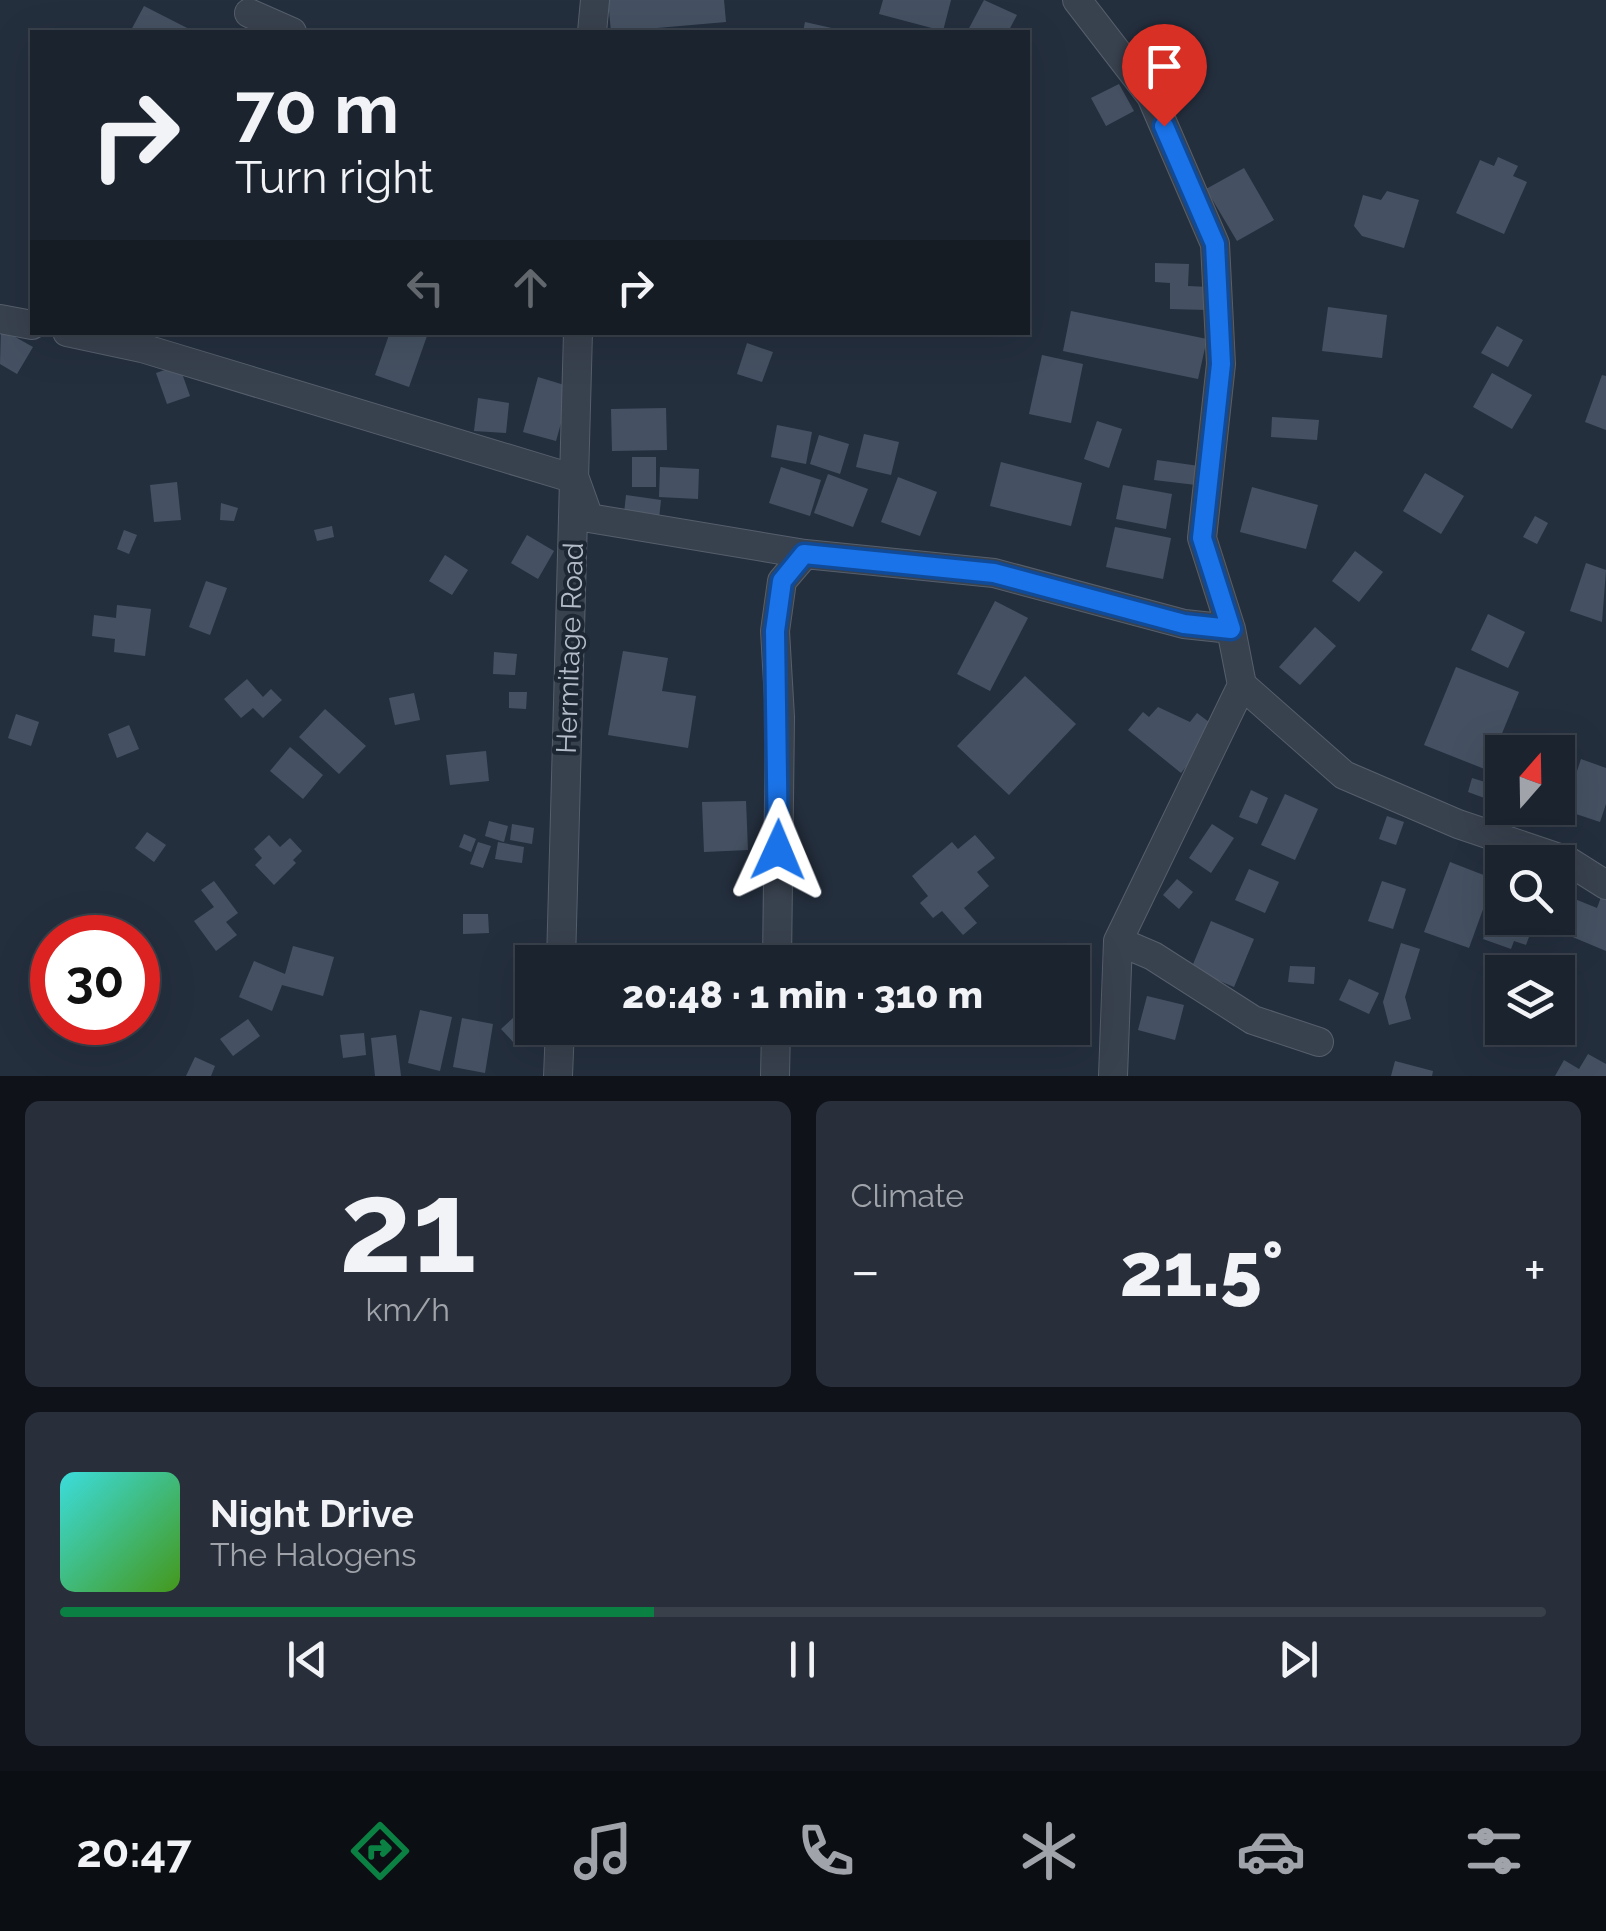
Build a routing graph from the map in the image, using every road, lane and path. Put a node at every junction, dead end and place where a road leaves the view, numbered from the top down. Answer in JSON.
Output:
{"nodes":[{"id":1,"x":595,"y":0,"type":"edge"},
{"id":2,"x":1078,"y":0,"type":"edge"},
{"id":3,"x":249,"y":13,"type":"dead end"},
{"id":4,"x":287,"y":30,"type":"edge"},
{"id":5,"x":592,"y":30,"type":"edge"},
{"id":6,"x":0,"y":319,"type":"edge"},
{"id":7,"x":30,"y":326,"type":"edge"},
{"id":8,"x":81,"y":335,"type":"edge"},
{"id":9,"x":578,"y":335,"type":"edge"},
{"id":10,"x":575,"y":479,"type":"junction"},
{"id":11,"x":804,"y":554,"type":"junction"},
{"id":12,"x":1231,"y":629,"type":"junction"},
{"id":13,"x":1242,"y":685,"type":"junction"},
{"id":14,"x":1606,"y":884,"type":"edge"},
{"id":15,"x":1118,"y":941,"type":"junction"},
{"id":16,"x":562,"y":945,"type":"edge"},
{"id":17,"x":777,"y":945,"type":"edge"},
{"id":18,"x":1319,"y":1042,"type":"dead end"},
{"id":19,"x":559,"y":1045,"type":"edge"},
{"id":20,"x":776,"y":1045,"type":"edge"},
{"id":21,"x":558,"y":1076,"type":"edge"},
{"id":22,"x":775,"y":1076,"type":"edge"},
{"id":23,"x":1112,"y":1076,"type":"edge"}],
"edges":[{"from":1,"to":5,"type":"street"},
{"from":2,"to":12,"type":"street"},
{"from":3,"to":4,"type":"street"},
{"from":6,"to":7,"type":"street"},
{"from":8,"to":10,"type":"street"},
{"from":9,"to":10,"type":"street","name":"Hermitage Road"},
{"from":10,"to":11,"type":"street"},
{"from":10,"to":16,"type":"street","name":"Hermitage Road"},
{"from":11,"to":12,"type":"street"},
{"from":11,"to":17,"type":"street"},
{"from":12,"to":13,"type":"street"},
{"from":13,"to":14,"type":"street"},
{"from":13,"to":15,"type":"street"},
{"from":15,"to":18,"type":"street"},
{"from":15,"to":23,"type":"street"},
{"from":19,"to":21,"type":"street"},
{"from":20,"to":22,"type":"street"}]}
